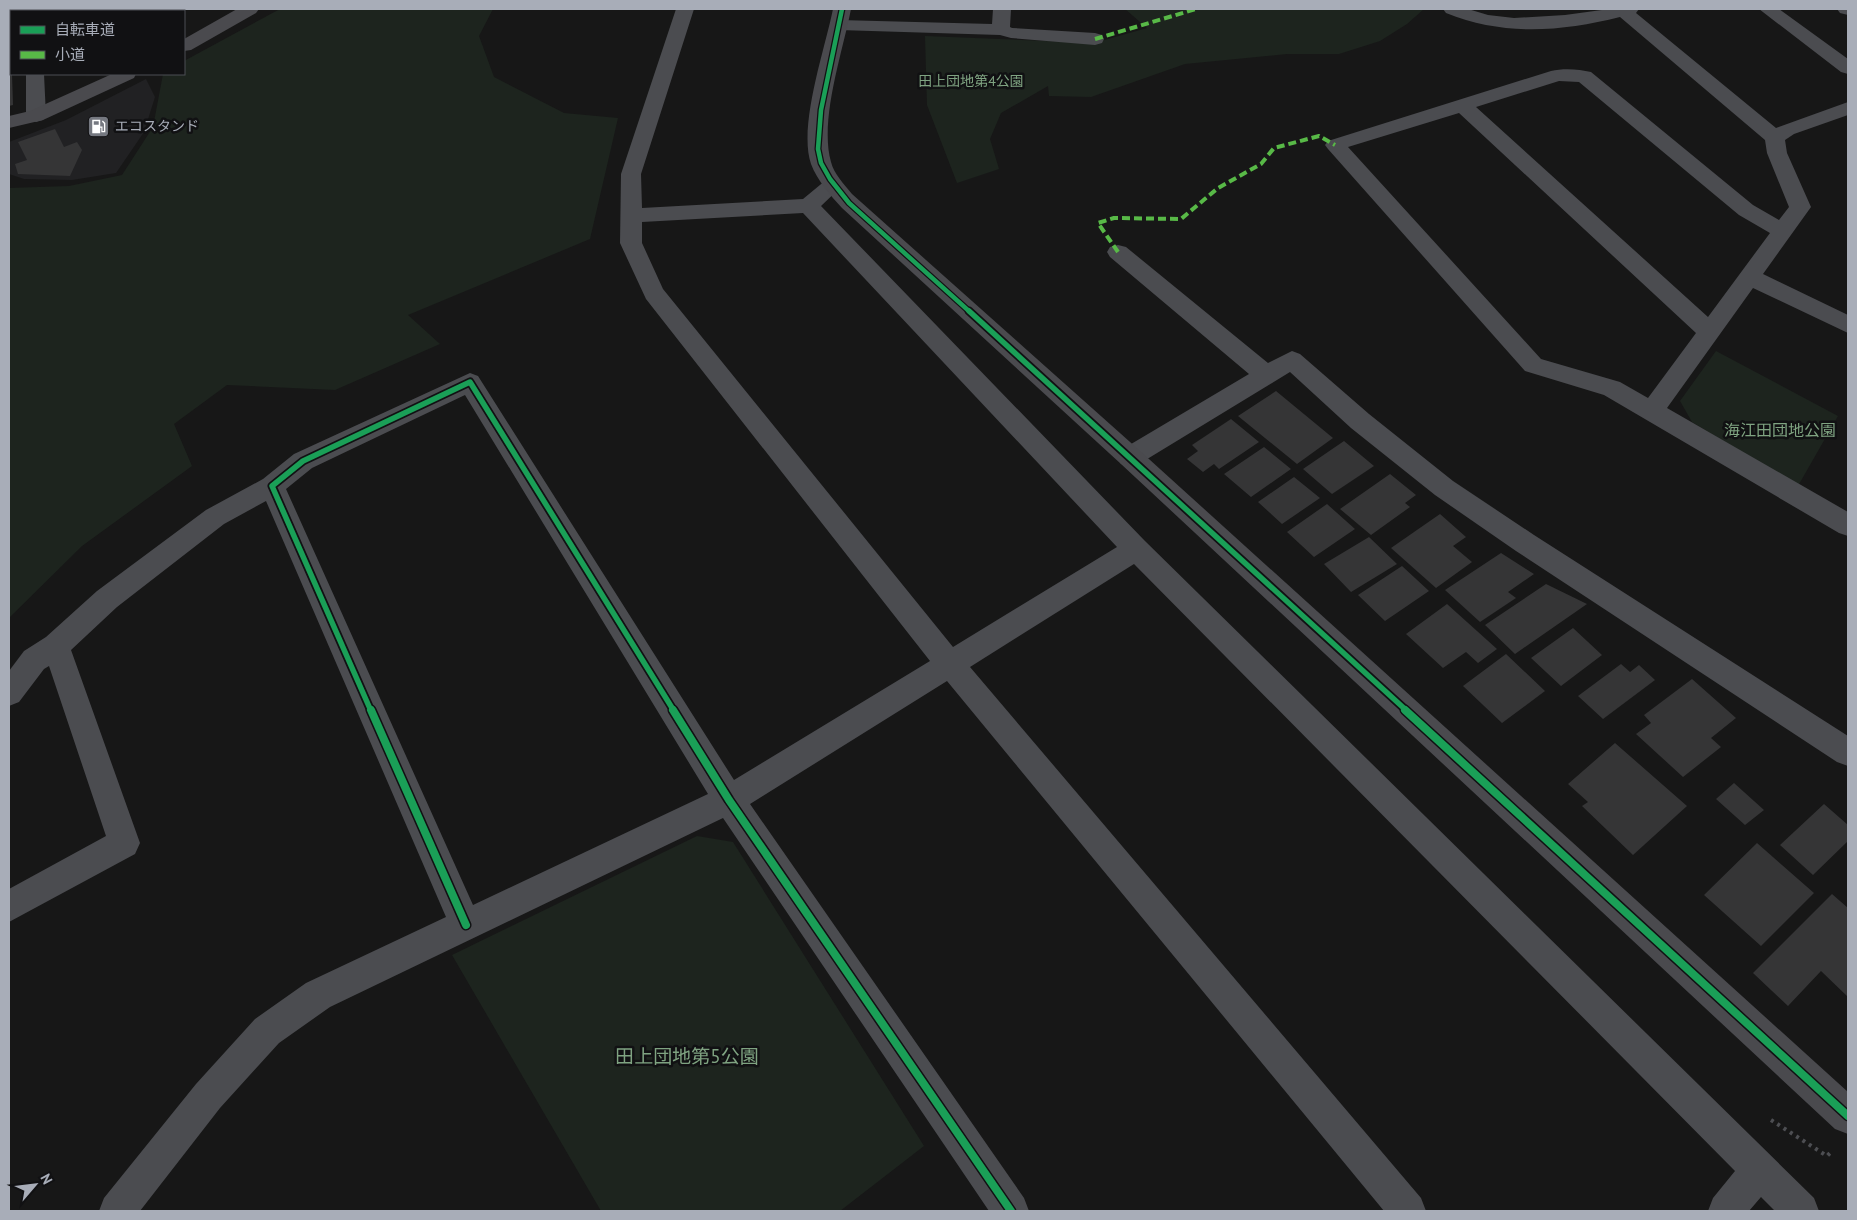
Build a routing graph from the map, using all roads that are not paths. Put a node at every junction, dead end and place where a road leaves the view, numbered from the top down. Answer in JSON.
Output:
{"nodes":[{"id":1,"x":250,"y":9,"type":"edge"},
{"id":2,"x":685,"y":9,"type":"edge"},
{"id":3,"x":1002,"y":9,"type":"edge"},
{"id":4,"x":1452,"y":9,"type":"edge"},
{"id":5,"x":1768,"y":9,"type":"edge"},
{"id":6,"x":1626,"y":10,"type":"edge"},
{"id":7,"x":841,"y":17,"type":"edge"},
{"id":8,"x":1000,"y":30,"type":"junction"},
{"id":9,"x":1095,"y":39,"type":"dead end"},
{"id":10,"x":185,"y":45,"type":"edge"},
{"id":11,"x":1848,"y":68,"type":"edge"},
{"id":12,"x":35,"y":75,"type":"edge"},
{"id":13,"x":124,"y":75,"type":"edge"},
{"id":14,"x":1462,"y":105,"type":"junction"},
{"id":15,"x":1848,"y":108,"type":"edge"},
{"id":16,"x":36,"y":116,"type":"junction"},
{"id":17,"x":9,"y":122,"type":"edge"},
{"id":18,"x":1775,"y":138,"type":"junction"},
{"id":19,"x":833,"y":185,"type":"junction"},
{"id":20,"x":808,"y":206,"type":"junction"},
{"id":21,"x":631,"y":216,"type":"junction"},
{"id":22,"x":1782,"y":231,"type":"junction"},
{"id":23,"x":1118,"y":252,"type":"dead end"},
{"id":24,"x":1749,"y":277,"type":"junction"},
{"id":25,"x":1848,"y":325,"type":"edge"},
{"id":26,"x":1709,"y":332,"type":"junction"},
{"id":27,"x":1266,"y":375,"type":"junction"},
{"id":28,"x":1652,"y":411,"type":"junction"},
{"id":29,"x":1130,"y":457,"type":"junction"},
{"id":30,"x":272,"y":486,"type":"junction"},
{"id":31,"x":1848,"y":525,"type":"edge"},
{"id":32,"x":1136,"y":550,"type":"junction"},
{"id":33,"x":56,"y":646,"type":"junction"},
{"id":34,"x":950,"y":664,"type":"junction"},
{"id":35,"x":9,"y":693,"type":"edge"},
{"id":36,"x":1848,"y":752,"type":"edge"},
{"id":37,"x":729,"y":800,"type":"junction"},
{"id":38,"x":9,"y":906,"type":"edge"},
{"id":39,"x":466,"y":925,"type":"junction"},
{"id":40,"x":1848,"y":1116,"type":"edge"},
{"id":41,"x":1759,"y":1170,"type":"junction"},
{"id":42,"x":120,"y":1210,"type":"edge"},
{"id":43,"x":1011,"y":1211,"type":"edge"},
{"id":44,"x":1408,"y":1211,"type":"edge"},
{"id":45,"x":1726,"y":1211,"type":"edge"},
{"id":46,"x":1801,"y":1211,"type":"edge"}],
"edges":[{"from":1,"to":10,"type":"street"},
{"from":2,"to":21,"type":"street"},
{"from":3,"to":8,"type":"street"},
{"from":4,"to":6,"type":"street"},
{"from":5,"to":11,"type":"street"},
{"from":6,"to":18,"type":"street"},
{"from":7,"to":8,"type":"street"},
{"from":7,"to":19,"type":"street"},
{"from":8,"to":9,"type":"street"},
{"from":12,"to":16,"type":"street"},
{"from":13,"to":16,"type":"street"},
{"from":14,"to":22,"type":"street"},
{"from":14,"to":26,"type":"street"},
{"from":14,"to":28,"type":"street"},
{"from":15,"to":18,"type":"street"},
{"from":16,"to":17,"type":"street"},
{"from":18,"to":22,"type":"street"},
{"from":19,"to":20,"type":"street"},
{"from":19,"to":29,"type":"street"},
{"from":20,"to":21,"type":"street"},
{"from":20,"to":32,"type":"street"},
{"from":21,"to":34,"type":"street"},
{"from":22,"to":24,"type":"street"},
{"from":23,"to":27,"type":"street"},
{"from":24,"to":25,"type":"street"},
{"from":24,"to":26,"type":"street"},
{"from":26,"to":28,"type":"street"},
{"from":27,"to":29,"type":"street"},
{"from":27,"to":36,"type":"street"},
{"from":28,"to":31,"type":"street"},
{"from":29,"to":40,"type":"street"},
{"from":30,"to":33,"type":"street"},
{"from":30,"to":37,"type":"street"},
{"from":30,"to":39,"type":"street"},
{"from":32,"to":34,"type":"street"},
{"from":32,"to":41,"type":"street"},
{"from":33,"to":35,"type":"street"},
{"from":33,"to":38,"type":"street"},
{"from":34,"to":37,"type":"street"},
{"from":34,"to":44,"type":"street"},
{"from":37,"to":39,"type":"street"},
{"from":37,"to":43,"type":"street"},
{"from":39,"to":42,"type":"street"},
{"from":41,"to":45,"type":"street"},
{"from":41,"to":46,"type":"street"}]}
